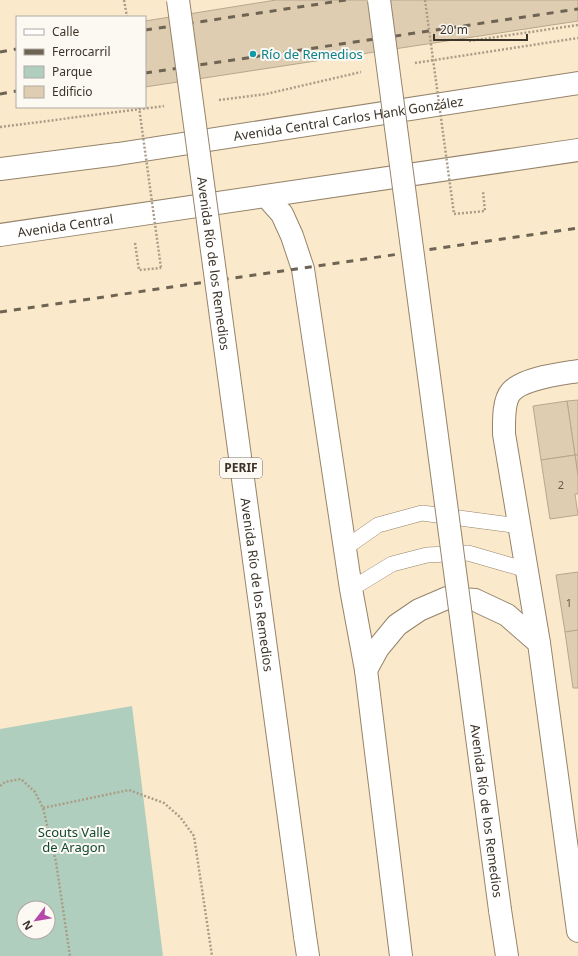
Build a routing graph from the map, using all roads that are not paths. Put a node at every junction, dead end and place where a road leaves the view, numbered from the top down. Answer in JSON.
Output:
{"nodes":[{"id":1,"x":178,"y":0,"type":"edge"},
{"id":2,"x":379,"y":0,"type":"edge"},
{"id":3,"x":578,"y":83,"type":"edge"},
{"id":4,"x":578,"y":150,"type":"edge"},
{"id":5,"x":0,"y":169,"type":"edge"},
{"id":6,"x":266,"y":196,"type":"junction"},
{"id":7,"x":0,"y":235,"type":"edge"},
{"id":8,"x":578,"y":371,"type":"edge"},
{"id":9,"x":519,"y":526,"type":"junction"},
{"id":10,"x":345,"y":548,"type":"junction"},
{"id":11,"x":527,"y":570,"type":"junction"},
{"id":12,"x":351,"y":589,"type":"junction"},
{"id":13,"x":539,"y":643,"type":"junction"},
{"id":14,"x":366,"y":670,"type":"junction"},
{"id":15,"x":578,"y":931,"type":"edge"},
{"id":16,"x":307,"y":946,"type":"edge"},
{"id":17,"x":402,"y":956,"type":"edge"},
{"id":18,"x":507,"y":956,"type":"edge"}],
"edges":[{"from":1,"to":16,"type":"main road","name":"Avenida Río de los Remedios","number":"PERIF","bridge":true},
{"from":2,"to":18,"type":"main road","name":"Avenida Río de los Remedios","bridge":true},
{"from":3,"to":5,"type":"main road","name":"Avenida Central Carlos Hank González"},
{"from":4,"to":6,"type":"main road"},
{"from":6,"to":7,"type":"main road","name":"Avenida Central"},
{"from":6,"to":10,"type":"main road"},
{"from":8,"to":9,"type":"main road"},
{"from":9,"to":10,"type":"lane"},
{"from":9,"to":11,"type":"main road"},
{"from":10,"to":12,"type":"main road"},
{"from":11,"to":12,"type":"lane"},
{"from":11,"to":13,"type":"main road"},
{"from":12,"to":14,"type":"main road"},
{"from":13,"to":14,"type":"main road"},
{"from":13,"to":15,"type":"main road"},
{"from":14,"to":17,"type":"main road"}]}
